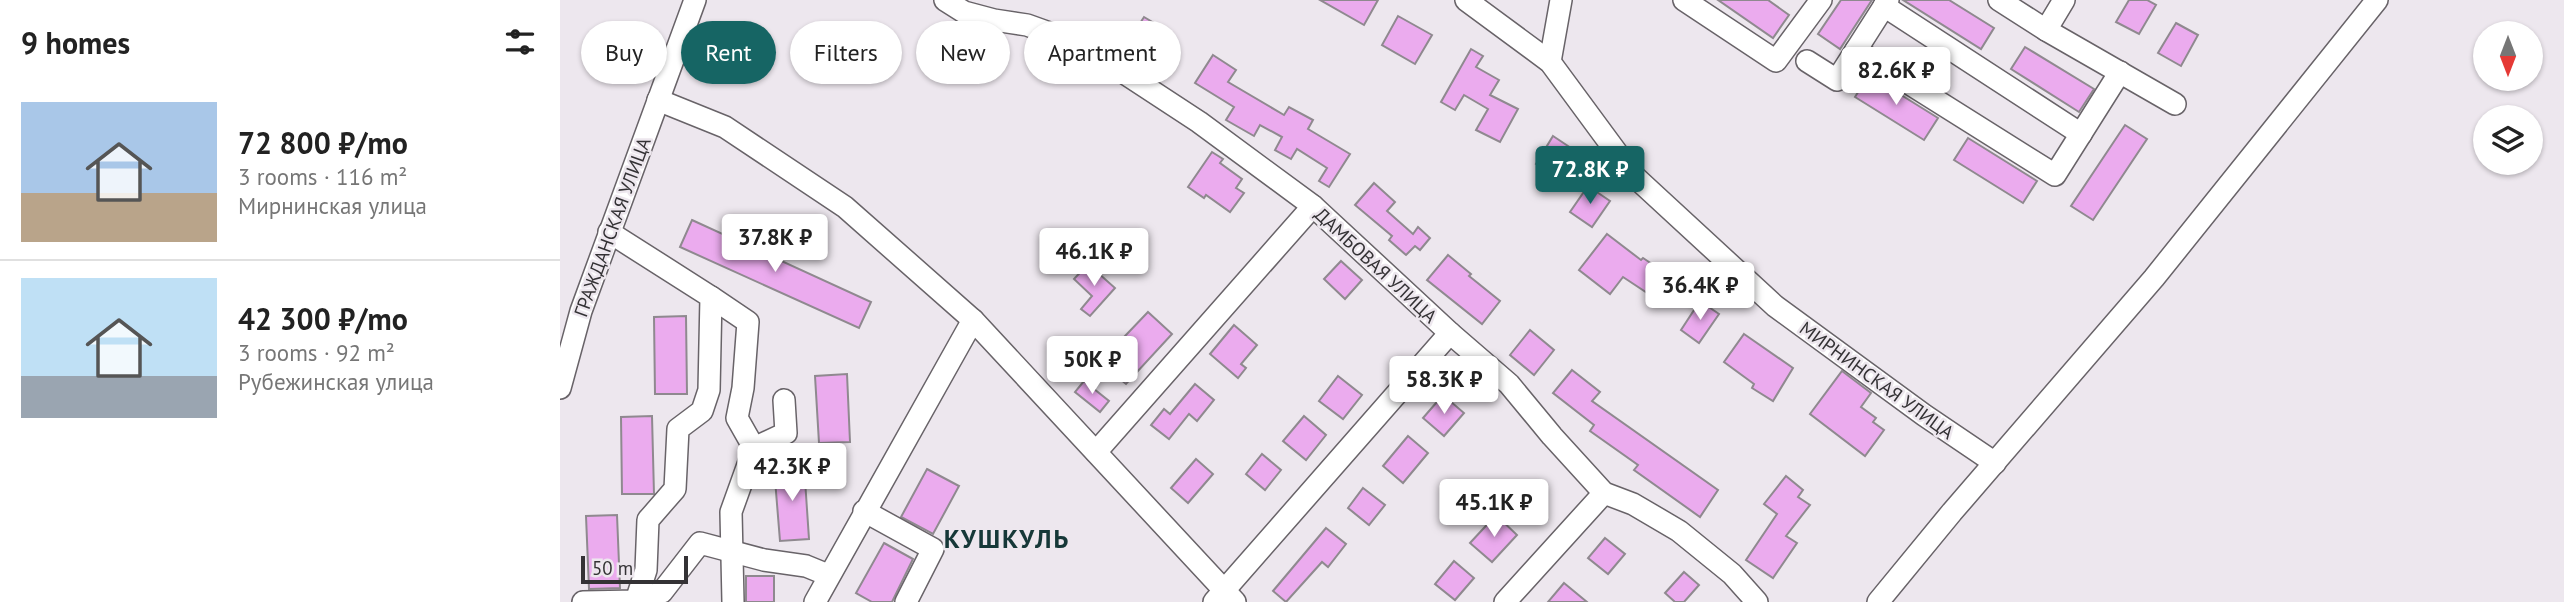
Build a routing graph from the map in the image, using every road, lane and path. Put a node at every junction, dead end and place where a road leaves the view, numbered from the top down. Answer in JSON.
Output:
{"nodes":[{"id":1,"x":695,"y":0,"type":"edge"},
{"id":2,"x":944,"y":0,"type":"edge"},
{"id":3,"x":1466,"y":0,"type":"edge"},
{"id":4,"x":1561,"y":0,"type":"edge"},
{"id":5,"x":1684,"y":0,"type":"edge"},
{"id":6,"x":1821,"y":0,"type":"edge"},
{"id":7,"x":1999,"y":0,"type":"edge"},
{"id":8,"x":2064,"y":0,"type":"edge"},
{"id":9,"x":2377,"y":0,"type":"edge"},
{"id":10,"x":1886,"y":3,"type":"edge"},
{"id":11,"x":2046,"y":30,"type":"junction"},
{"id":12,"x":1856,"y":50,"type":"junction"},
{"id":13,"x":1807,"y":61,"type":"dead end"},
{"id":14,"x":1550,"y":62,"type":"junction"},
{"id":15,"x":2120,"y":72,"type":"junction"},
{"id":16,"x":658,"y":100,"type":"junction"},
{"id":17,"x":2175,"y":104,"type":"dead end"},
{"id":18,"x":2081,"y":134,"type":"junction"},
{"id":19,"x":1313,"y":206,"type":"junction"},
{"id":20,"x":609,"y":232,"type":"junction"},
{"id":21,"x":711,"y":297,"type":"junction"},
{"id":22,"x":973,"y":320,"type":"junction"},
{"id":23,"x":1450,"y":333,"type":"junction"},
{"id":24,"x":560,"y":388,"type":"edge"},
{"id":25,"x":784,"y":400,"type":"dead end"},
{"id":26,"x":754,"y":448,"type":"junction"},
{"id":27,"x":1096,"y":452,"type":"junction"},
{"id":28,"x":1994,"y":463,"type":"junction"},
{"id":29,"x":1604,"y":493,"type":"junction"},
{"id":30,"x":864,"y":511,"type":"junction"},
{"id":31,"x":732,"y":550,"type":"junction"},
{"id":32,"x":828,"y":575,"type":"junction"},
{"id":33,"x":1224,"y":598,"type":"edge"},
{"id":34,"x":636,"y":601,"type":"edge"},
{"id":35,"x":583,"y":602,"type":"edge"},
{"id":36,"x":733,"y":602,"type":"edge"},
{"id":37,"x":815,"y":602,"type":"edge"},
{"id":38,"x":906,"y":602,"type":"edge"},
{"id":39,"x":1505,"y":602,"type":"edge"},
{"id":40,"x":1757,"y":602,"type":"edge"},
{"id":41,"x":1878,"y":602,"type":"edge"}],
"edges":[{"from":1,"to":16,"type":"street","name":"ГРАЖДАНСКАЯ УЛИЦА"},
{"from":2,"to":19,"type":"street","name":"ДАМБОВАЯ УЛИЦА"},
{"from":3,"to":14,"type":"street","name":"МИРНИНСКАЯ УЛИЦА"},
{"from":4,"to":14,"type":"street"},
{"from":5,"to":6,"type":"street"},
{"from":7,"to":11,"type":"street"},
{"from":8,"to":11,"type":"street"},
{"from":9,"to":28,"type":"street"},
{"from":10,"to":12,"type":"street"},
{"from":10,"to":18,"type":"street"},
{"from":11,"to":15,"type":"street"},
{"from":12,"to":13,"type":"street"},
{"from":12,"to":18,"type":"street"},
{"from":14,"to":28,"type":"street","name":"МИРНИНСКАЯ УЛИЦА"},
{"from":15,"to":17,"type":"street"},
{"from":15,"to":18,"type":"street"},
{"from":16,"to":20,"type":"street","name":"ГРАЖДАНСКАЯ УЛИЦА"},
{"from":16,"to":22,"type":"street"},
{"from":19,"to":23,"type":"street","name":"ДАМБОВАЯ УЛИЦА"},
{"from":19,"to":27,"type":"street"},
{"from":20,"to":21,"type":"street"},
{"from":20,"to":24,"type":"street","name":"ГРАЖДАНСКАЯ УЛИЦА"},
{"from":21,"to":26,"type":"street"},
{"from":21,"to":34,"type":"street"},
{"from":22,"to":27,"type":"street"},
{"from":22,"to":30,"type":"street"},
{"from":23,"to":29,"type":"street","name":"ДАМБОВАЯ УЛИЦА"},
{"from":23,"to":33,"type":"street"},
{"from":25,"to":26,"type":"street"},
{"from":26,"to":31,"type":"street"},
{"from":27,"to":33,"type":"street"},
{"from":28,"to":41,"type":"street"},
{"from":29,"to":39,"type":"street"},
{"from":29,"to":40,"type":"street","name":"ДАМБОВАЯ УЛИЦА"},
{"from":30,"to":32,"type":"street"},
{"from":30,"to":38,"type":"street"},
{"from":31,"to":32,"type":"street"},
{"from":31,"to":34,"type":"street"},
{"from":31,"to":36,"type":"street"},
{"from":32,"to":37,"type":"street"},
{"from":34,"to":35,"type":"street"}]}
